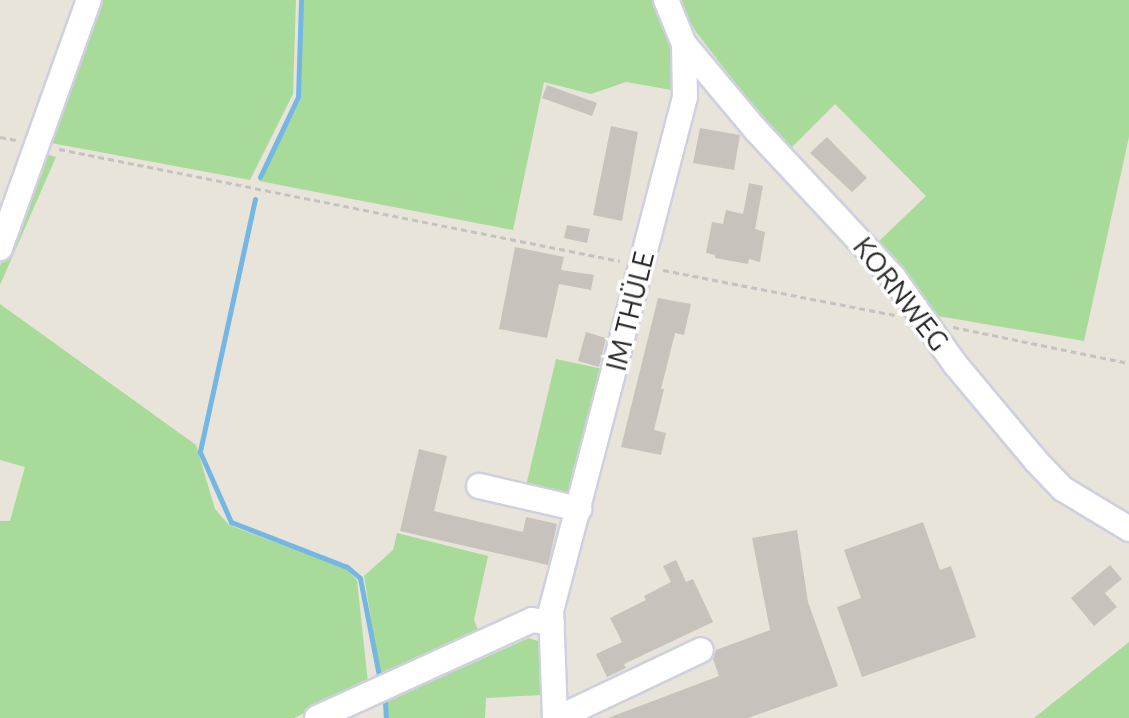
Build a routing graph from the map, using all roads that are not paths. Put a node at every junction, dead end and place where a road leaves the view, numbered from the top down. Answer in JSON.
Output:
{"nodes":[{"id":1,"x":89,"y":0,"type":"edge"},
{"id":2,"x":666,"y":0,"type":"edge"},
{"id":3,"x":684,"y":44,"type":"junction"},
{"id":4,"x":0,"y":248,"type":"edge"},
{"id":5,"x":479,"y":486,"type":"dead end"},
{"id":6,"x":579,"y":509,"type":"junction"},
{"id":7,"x":1129,"y":529,"type":"edge"},
{"id":8,"x":552,"y":623,"type":"junction"},
{"id":9,"x":701,"y":650,"type":"dead end"},
{"id":10,"x":317,"y":718,"type":"edge"},
{"id":11,"x":556,"y":718,"type":"edge"}],
"edges":[{"from":1,"to":4,"type":"street"},
{"from":2,"to":3,"type":"street","name":"IM THÜLE"},
{"from":3,"to":6,"type":"street","name":"IM THÜLE"},
{"from":3,"to":7,"type":"street","name":"KORNWEG"},
{"from":5,"to":6,"type":"street"},
{"from":6,"to":8,"type":"street","name":"IM THÜLE"},
{"from":8,"to":10,"type":"street"},
{"from":8,"to":11,"type":"street","name":"IM THÜLE"},
{"from":9,"to":11,"type":"street"}]}
